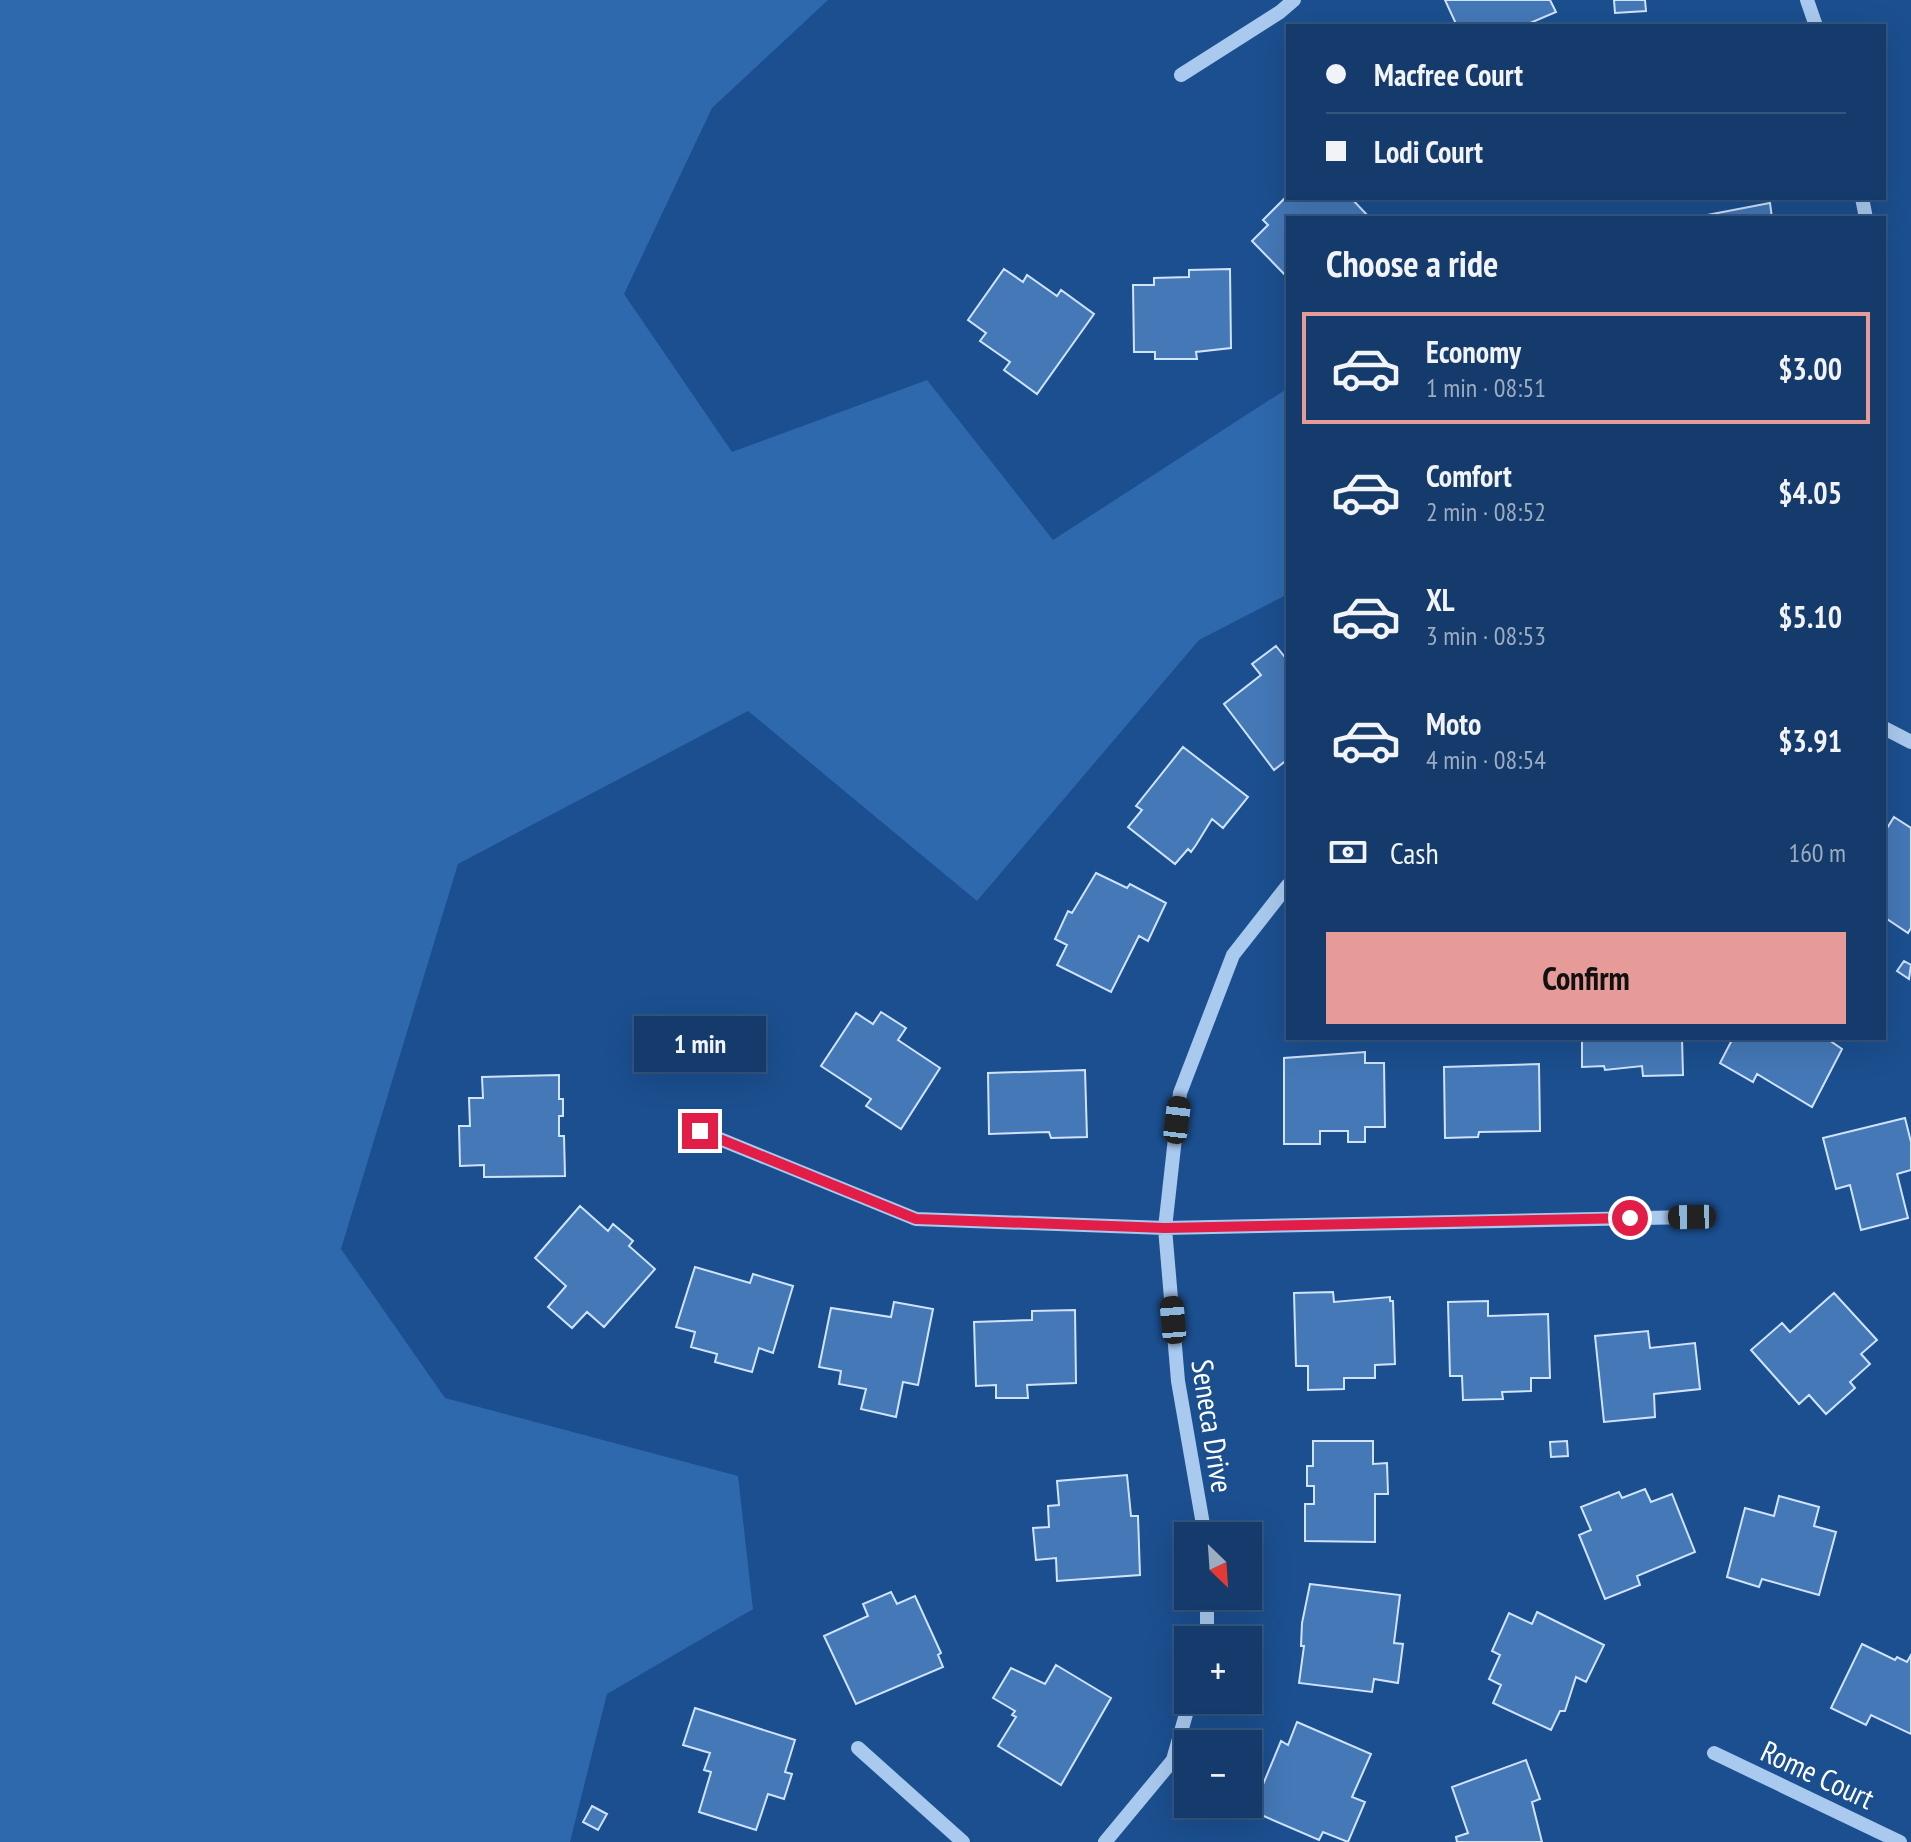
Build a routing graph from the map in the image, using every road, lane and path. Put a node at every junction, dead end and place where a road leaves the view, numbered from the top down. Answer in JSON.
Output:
{"nodes":[{"id":1,"x":1294,"y":0,"type":"edge"},
{"id":2,"x":1807,"y":0,"type":"edge"},
{"id":3,"x":1815,"y":24,"type":"edge"},
{"id":4,"x":1181,"y":75,"type":"dead end"},
{"id":5,"x":1886,"y":729,"type":"edge"},
{"id":6,"x":1911,"y":742,"type":"edge"},
{"id":7,"x":1286,"y":888,"type":"edge"},
{"id":8,"x":700,"y":1131,"type":"dead end"},
{"id":9,"x":1692,"y":1217,"type":"dead end"},
{"id":10,"x":1165,"y":1228,"type":"junction"},
{"id":11,"x":1203,"y":1522,"type":"edge"},
{"id":12,"x":1186,"y":1714,"type":"edge"},
{"id":13,"x":858,"y":1748,"type":"dead end"},
{"id":14,"x":1714,"y":1753,"type":"dead end"},
{"id":15,"x":963,"y":1842,"type":"edge"},
{"id":16,"x":1105,"y":1842,"type":"edge"},
{"id":17,"x":1900,"y":1842,"type":"edge"}],
"edges":[{"from":1,"to":4,"type":"street"},
{"from":2,"to":3,"type":"street"},
{"from":5,"to":6,"type":"street"},
{"from":7,"to":10,"type":"street","name":"Seneca Drive"},
{"from":8,"to":10,"type":"street"},
{"from":9,"to":10,"type":"street"},
{"from":10,"to":11,"type":"street","name":"Seneca Drive"},
{"from":12,"to":16,"type":"street"},
{"from":13,"to":15,"type":"street"},
{"from":14,"to":17,"type":"street","name":"Rome Court"}]}
